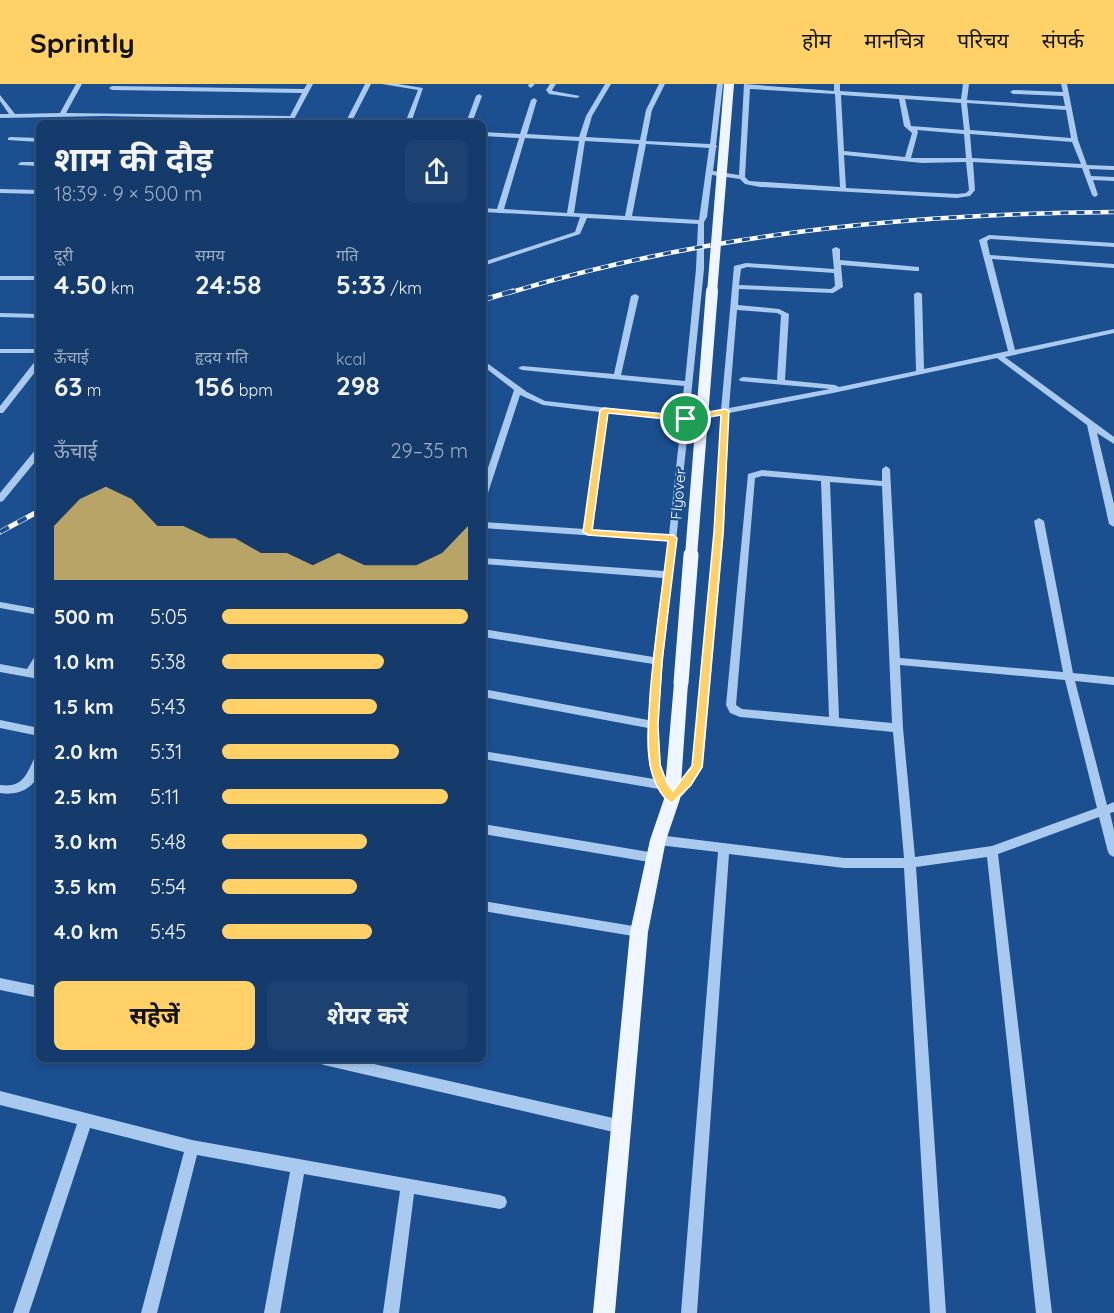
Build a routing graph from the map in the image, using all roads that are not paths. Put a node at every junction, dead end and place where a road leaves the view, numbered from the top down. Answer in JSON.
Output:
{"nodes":[{"id":1,"x":79,"y":84,"type":"edge"},
{"id":2,"x":310,"y":84,"type":"edge"},
{"id":3,"x":368,"y":84,"type":"edge"},
{"id":4,"x":386,"y":84,"type":"edge"},
{"id":5,"x":553,"y":84,"type":"edge"},
{"id":6,"x":608,"y":84,"type":"edge"},
{"id":7,"x":662,"y":84,"type":"edge"},
{"id":8,"x":720,"y":84,"type":"edge"},
{"id":9,"x":729,"y":84,"type":"edge"},
{"id":10,"x":837,"y":84,"type":"edge"},
{"id":11,"x":966,"y":84,"type":"edge"},
{"id":12,"x":1064,"y":84,"type":"edge"},
{"id":13,"x":747,"y":86,"type":"edge"},
{"id":14,"x":112,"y":88,"type":"dead end"},
{"id":15,"x":305,"y":91,"type":"junction"},
{"id":16,"x":837,"y":92,"type":"junction"},
{"id":17,"x":1013,"y":92,"type":"dead end"},
{"id":18,"x":1066,"y":94,"type":"junction"},
{"id":19,"x":479,"y":96,"type":"dead end"},
{"id":20,"x":577,"y":96,"type":"dead end"},
{"id":21,"x":901,"y":96,"type":"junction"},
{"id":22,"x":0,"y":97,"type":"edge"},
{"id":23,"x":534,"y":100,"type":"dead end"},
{"id":24,"x":964,"y":101,"type":"junction"},
{"id":25,"x":1069,"y":108,"type":"junction"},
{"id":26,"x":13,"y":115,"type":"junction"},
{"id":27,"x":62,"y":115,"type":"junction"},
{"id":28,"x":0,"y":116,"type":"edge"},
{"id":29,"x":290,"y":120,"type":"edge"},
{"id":30,"x":350,"y":120,"type":"edge"},
{"id":31,"x":409,"y":120,"type":"edge"},
{"id":32,"x":470,"y":120,"type":"edge"},
{"id":33,"x":910,"y":128,"type":"junction"},
{"id":34,"x":968,"y":132,"type":"junction"},
{"id":35,"x":486,"y":134,"type":"edge"},
{"id":36,"x":523,"y":136,"type":"junction"},
{"id":37,"x":582,"y":139,"type":"junction"},
{"id":38,"x":10,"y":140,"type":"dead end"},
{"id":39,"x":36,"y":140,"type":"edge"},
{"id":40,"x":1075,"y":140,"type":"junction"},
{"id":41,"x":644,"y":142,"type":"junction"},
{"id":42,"x":714,"y":146,"type":"junction"},
{"id":43,"x":840,"y":153,"type":"junction"},
{"id":44,"x":907,"y":160,"type":"junction"},
{"id":45,"x":969,"y":160,"type":"junction"},
{"id":46,"x":21,"y":164,"type":"dead end"},
{"id":47,"x":36,"y":165,"type":"edge"},
{"id":48,"x":1084,"y":167,"type":"junction"},
{"id":49,"x":1114,"y":168,"type":"edge"},
{"id":50,"x":710,"y":172,"type":"junction"},
{"id":51,"x":742,"y":177,"type":"junction"},
{"id":52,"x":1089,"y":178,"type":"junction"},
{"id":53,"x":1114,"y":179,"type":"edge"},
{"id":54,"x":843,"y":190,"type":"junction"},
{"id":55,"x":0,"y":191,"type":"edge"},
{"id":56,"x":36,"y":192,"type":"edge"},
{"id":57,"x":1095,"y":195,"type":"dead end"},
{"id":58,"x":486,"y":210,"type":"edge"},
{"id":59,"x":500,"y":211,"type":"junction"},
{"id":60,"x":570,"y":216,"type":"junction"},
{"id":61,"x":584,"y":217,"type":"junction"},
{"id":62,"x":628,"y":219,"type":"junction"},
{"id":63,"x":701,"y":222,"type":"junction"},
{"id":64,"x":1114,"y":245,"type":"edge"},
{"id":65,"x":836,"y":249,"type":"dead end"},
{"id":66,"x":989,"y":257,"type":"junction"},
{"id":67,"x":486,"y":263,"type":"edge"},
{"id":68,"x":838,"y":266,"type":"junction"},
{"id":69,"x":1114,"y":266,"type":"edge"},
{"id":70,"x":916,"y":269,"type":"dead end"},
{"id":71,"x":0,"y":278,"type":"edge"},
{"id":72,"x":36,"y":278,"type":"edge"},
{"id":73,"x":736,"y":287,"type":"junction"},
{"id":74,"x":918,"y":294,"type":"dead end"},
{"id":75,"x":635,"y":296,"type":"dead end"},
{"id":76,"x":734,"y":307,"type":"junction"},
{"id":77,"x":0,"y":315,"type":"edge"},
{"id":78,"x":36,"y":316,"type":"edge"},
{"id":79,"x":1114,"y":331,"type":"edge"},
{"id":80,"x":0,"y":351,"type":"edge"},
{"id":81,"x":36,"y":351,"type":"edge"},
{"id":82,"x":1012,"y":353,"type":"junction"},
{"id":83,"x":999,"y":356,"type":"junction"},
{"id":84,"x":486,"y":364,"type":"edge"},
{"id":85,"x":36,"y":366,"type":"edge"},
{"id":86,"x":522,"y":368,"type":"dead end"},
{"id":87,"x":920,"y":372,"type":"junction"},
{"id":88,"x":617,"y":377,"type":"junction"},
{"id":89,"x":743,"y":379,"type":"dead end"},
{"id":90,"x":781,"y":382,"type":"junction"},
{"id":91,"x":688,"y":384,"type":"junction"},
{"id":92,"x":847,"y":388,"type":"junction"},
{"id":93,"x":518,"y":390,"type":"junction"},
{"id":94,"x":604,"y":410,"type":"junction"},
{"id":95,"x":0,"y":411,"type":"edge"},
{"id":96,"x":725,"y":411,"type":"junction"},
{"id":97,"x":686,"y":419,"type":"junction"},
{"id":98,"x":1091,"y":424,"type":"junction"},
{"id":99,"x":1114,"y":441,"type":"edge"},
{"id":100,"x":36,"y":454,"type":"edge"},
{"id":101,"x":486,"y":460,"type":"edge"},
{"id":102,"x":495,"y":460,"type":"junction"},
{"id":103,"x":886,"y":469,"type":"dead end"},
{"id":104,"x":825,"y":479,"type":"junction"},
{"id":105,"x":887,"y":484,"type":"junction"},
{"id":106,"x":486,"y":487,"type":"edge"},
{"id":107,"x":4,"y":490,"type":"edge"},
{"id":108,"x":0,"y":499,"type":"edge"},
{"id":109,"x":1039,"y":521,"type":"dead end"},
{"id":110,"x":1114,"y":524,"type":"edge"},
{"id":111,"x":486,"y":525,"type":"edge"},
{"id":112,"x":588,"y":532,"type":"junction"},
{"id":113,"x":673,"y":538,"type":"junction"},
{"id":114,"x":486,"y":561,"type":"edge"},
{"id":115,"x":667,"y":575,"type":"junction"},
{"id":116,"x":0,"y":605,"type":"edge"},
{"id":117,"x":36,"y":611,"type":"edge"},
{"id":118,"x":486,"y":633,"type":"edge"},
{"id":119,"x":658,"y":661,"type":"junction"},
{"id":120,"x":896,"y":661,"type":"junction"},
{"id":121,"x":0,"y":668,"type":"edge"},
{"id":122,"x":34,"y":675,"type":"edge"},
{"id":123,"x":1070,"y":677,"type":"junction"},
{"id":124,"x":1114,"y":681,"type":"edge"},
{"id":125,"x":486,"y":694,"type":"edge"},
{"id":126,"x":834,"y":722,"type":"junction"},
{"id":127,"x":0,"y":724,"type":"edge"},
{"id":128,"x":653,"y":725,"type":"junction"},
{"id":129,"x":898,"y":728,"type":"junction"},
{"id":130,"x":36,"y":731,"type":"edge"},
{"id":131,"x":486,"y":756,"type":"edge"},
{"id":132,"x":36,"y":765,"type":"edge"},
{"id":133,"x":0,"y":789,"type":"edge"},
{"id":134,"x":667,"y":792,"type":"junction"},
{"id":135,"x":1109,"y":809,"type":"edge"},
{"id":136,"x":486,"y":829,"type":"edge"},
{"id":137,"x":656,"y":849,"type":"junction"},
{"id":138,"x":724,"y":849,"type":"junction"},
{"id":139,"x":992,"y":851,"type":"junction"},
{"id":140,"x":1114,"y":852,"type":"edge"},
{"id":141,"x":910,"y":863,"type":"junction"},
{"id":142,"x":486,"y":906,"type":"edge"},
{"id":143,"x":639,"y":932,"type":"junction"},
{"id":144,"x":0,"y":984,"type":"edge"},
{"id":145,"x":36,"y":991,"type":"edge"},
{"id":146,"x":337,"y":1062,"type":"edge"},
{"id":147,"x":0,"y":1098,"type":"edge"},
{"id":148,"x":86,"y":1119,"type":"junction"},
{"id":149,"x":622,"y":1127,"type":"junction"},
{"id":150,"x":192,"y":1147,"type":"junction"},
{"id":151,"x":298,"y":1167,"type":"junction"},
{"id":152,"x":408,"y":1187,"type":"junction"},
{"id":153,"x":500,"y":1202,"type":"dead end"},
{"id":154,"x":21,"y":1313,"type":"edge"},
{"id":155,"x":149,"y":1313,"type":"edge"},
{"id":156,"x":272,"y":1313,"type":"edge"},
{"id":157,"x":391,"y":1313,"type":"edge"},
{"id":158,"x":604,"y":1313,"type":"edge"},
{"id":159,"x":689,"y":1313,"type":"edge"},
{"id":160,"x":938,"y":1313,"type":"edge"},
{"id":161,"x":1044,"y":1313,"type":"edge"}],
"edges":[{"from":1,"to":27,"type":"street"},
{"from":2,"to":15,"type":"street"},
{"from":3,"to":30,"type":"street"},
{"from":4,"to":31,"type":"street"},
{"from":5,"to":20,"type":"street"},
{"from":6,"to":37,"type":"street"},
{"from":7,"to":41,"type":"street"},
{"from":8,"to":42,"type":"street"},
{"from":9,"to":134,"type":"main road","name":"Flyover","bridge":true},
{"from":10,"to":16,"type":"street"},
{"from":11,"to":24,"type":"street"},
{"from":12,"to":18,"type":"street"},
{"from":13,"to":16,"type":"street"},
{"from":13,"to":51,"type":"street"},
{"from":14,"to":15,"type":"street"},
{"from":15,"to":29,"type":"street"},
{"from":16,"to":21,"type":"street"},
{"from":16,"to":43,"type":"street"},
{"from":17,"to":18,"type":"street"},
{"from":18,"to":25,"type":"street"},
{"from":19,"to":32,"type":"street"},
{"from":21,"to":24,"type":"street"},
{"from":21,"to":33,"type":"street"},
{"from":22,"to":26,"type":"street"},
{"from":23,"to":36,"type":"street"},
{"from":24,"to":25,"type":"street"},
{"from":24,"to":34,"type":"street"},
{"from":25,"to":40,"type":"street"},
{"from":26,"to":27,"type":"street"},
{"from":26,"to":28,"type":"street"},
{"from":27,"to":29,"type":"street"},
{"from":33,"to":34,"type":"street"},
{"from":33,"to":44,"type":"street"},
{"from":34,"to":40,"type":"street"},
{"from":34,"to":45,"type":"street"},
{"from":35,"to":36,"type":"street"},
{"from":36,"to":37,"type":"street"},
{"from":36,"to":59,"type":"street"},
{"from":37,"to":41,"type":"street"},
{"from":37,"to":60,"type":"street"},
{"from":38,"to":39,"type":"street"},
{"from":40,"to":48,"type":"street"},
{"from":41,"to":42,"type":"street"},
{"from":41,"to":62,"type":"street"},
{"from":42,"to":50,"type":"street"},
{"from":43,"to":44,"type":"street"},
{"from":43,"to":54,"type":"street"},
{"from":44,"to":45,"type":"street"},
{"from":45,"to":48,"type":"street"},
{"from":45,"to":54,"type":"street"},
{"from":46,"to":47,"type":"street"},
{"from":48,"to":49,"type":"street"},
{"from":48,"to":52,"type":"street"},
{"from":50,"to":51,"type":"street"},
{"from":50,"to":63,"type":"street"},
{"from":51,"to":54,"type":"street"},
{"from":52,"to":53,"type":"street"},
{"from":52,"to":57,"type":"street"},
{"from":55,"to":56,"type":"street"},
{"from":58,"to":59,"type":"street"},
{"from":59,"to":60,"type":"street"},
{"from":60,"to":61,"type":"street"},
{"from":61,"to":62,"type":"street"},
{"from":61,"to":67,"type":"street"},
{"from":62,"to":63,"type":"street"},
{"from":63,"to":91,"type":"street"},
{"from":64,"to":66,"type":"street"},
{"from":65,"to":68,"type":"street"},
{"from":66,"to":69,"type":"street"},
{"from":66,"to":82,"type":"street"},
{"from":68,"to":70,"type":"street"},
{"from":68,"to":73,"type":"street"},
{"from":68,"to":73,"type":"street"},
{"from":71,"to":72,"type":"street"},
{"from":73,"to":76,"type":"street"},
{"from":74,"to":87,"type":"street"},
{"from":75,"to":88,"type":"street"},
{"from":76,"to":90,"type":"street"},
{"from":76,"to":96,"type":"street"},
{"from":77,"to":78,"type":"street"},
{"from":79,"to":82,"type":"street"},
{"from":80,"to":81,"type":"street"},
{"from":82,"to":83,"type":"street"},
{"from":83,"to":87,"type":"street"},
{"from":83,"to":98,"type":"street"},
{"from":84,"to":93,"type":"street"},
{"from":85,"to":95,"type":"street"},
{"from":86,"to":88,"type":"street"},
{"from":87,"to":92,"type":"street"},
{"from":88,"to":91,"type":"street"},
{"from":89,"to":90,"type":"street"},
{"from":90,"to":92,"type":"street"},
{"from":91,"to":97,"type":"street"},
{"from":92,"to":96,"type":"street"},
{"from":93,"to":94,"type":"street"},
{"from":93,"to":102,"type":"street"},
{"from":94,"to":97,"type":"street"},
{"from":94,"to":112,"type":"street"},
{"from":96,"to":97,"type":"street"},
{"from":96,"to":134,"type":"street"},
{"from":97,"to":113,"type":"street"},
{"from":98,"to":99,"type":"street"},
{"from":98,"to":110,"type":"street"},
{"from":100,"to":107,"type":"street"},
{"from":101,"to":102,"type":"street"},
{"from":102,"to":106,"type":"street"},
{"from":103,"to":105,"type":"street"},
{"from":104,"to":105,"type":"street"},
{"from":104,"to":126,"type":"street"},
{"from":104,"to":126,"type":"street"},
{"from":105,"to":120,"type":"street"},
{"from":107,"to":108,"type":"street"},
{"from":109,"to":123,"type":"street"},
{"from":111,"to":112,"type":"street"},
{"from":112,"to":113,"type":"street"},
{"from":113,"to":115,"type":"street"},
{"from":114,"to":115,"type":"street"},
{"from":115,"to":119,"type":"street"},
{"from":116,"to":117,"type":"street"},
{"from":118,"to":119,"type":"street"},
{"from":119,"to":128,"type":"street"},
{"from":120,"to":123,"type":"street"},
{"from":120,"to":129,"type":"street"},
{"from":121,"to":122,"type":"street"},
{"from":123,"to":124,"type":"street"},
{"from":123,"to":135,"type":"street"},
{"from":125,"to":128,"type":"street"},
{"from":126,"to":129,"type":"street"},
{"from":127,"to":130,"type":"street"},
{"from":128,"to":134,"type":"street"},
{"from":129,"to":141,"type":"street"},
{"from":131,"to":134,"type":"street"},
{"from":132,"to":133,"type":"street"},
{"from":134,"to":137,"type":"main road","name":"Flyover"},
{"from":135,"to":139,"type":"street"},
{"from":135,"to":140,"type":"street"},
{"from":136,"to":137,"type":"street"},
{"from":137,"to":138,"type":"street"},
{"from":137,"to":143,"type":"main road","name":"Flyover"},
{"from":138,"to":141,"type":"street"},
{"from":138,"to":159,"type":"street"},
{"from":139,"to":141,"type":"street"},
{"from":139,"to":161,"type":"street"},
{"from":141,"to":160,"type":"street"},
{"from":142,"to":143,"type":"street"},
{"from":143,"to":149,"type":"main road","name":"Flyover"},
{"from":144,"to":145,"type":"street"},
{"from":146,"to":149,"type":"street"},
{"from":147,"to":148,"type":"street"},
{"from":148,"to":150,"type":"street"},
{"from":148,"to":154,"type":"street"},
{"from":149,"to":158,"type":"main road","name":"Flyover"},
{"from":150,"to":151,"type":"street"},
{"from":150,"to":155,"type":"street"},
{"from":151,"to":152,"type":"street"},
{"from":151,"to":156,"type":"street"},
{"from":152,"to":153,"type":"street"},
{"from":152,"to":157,"type":"street"}]}
